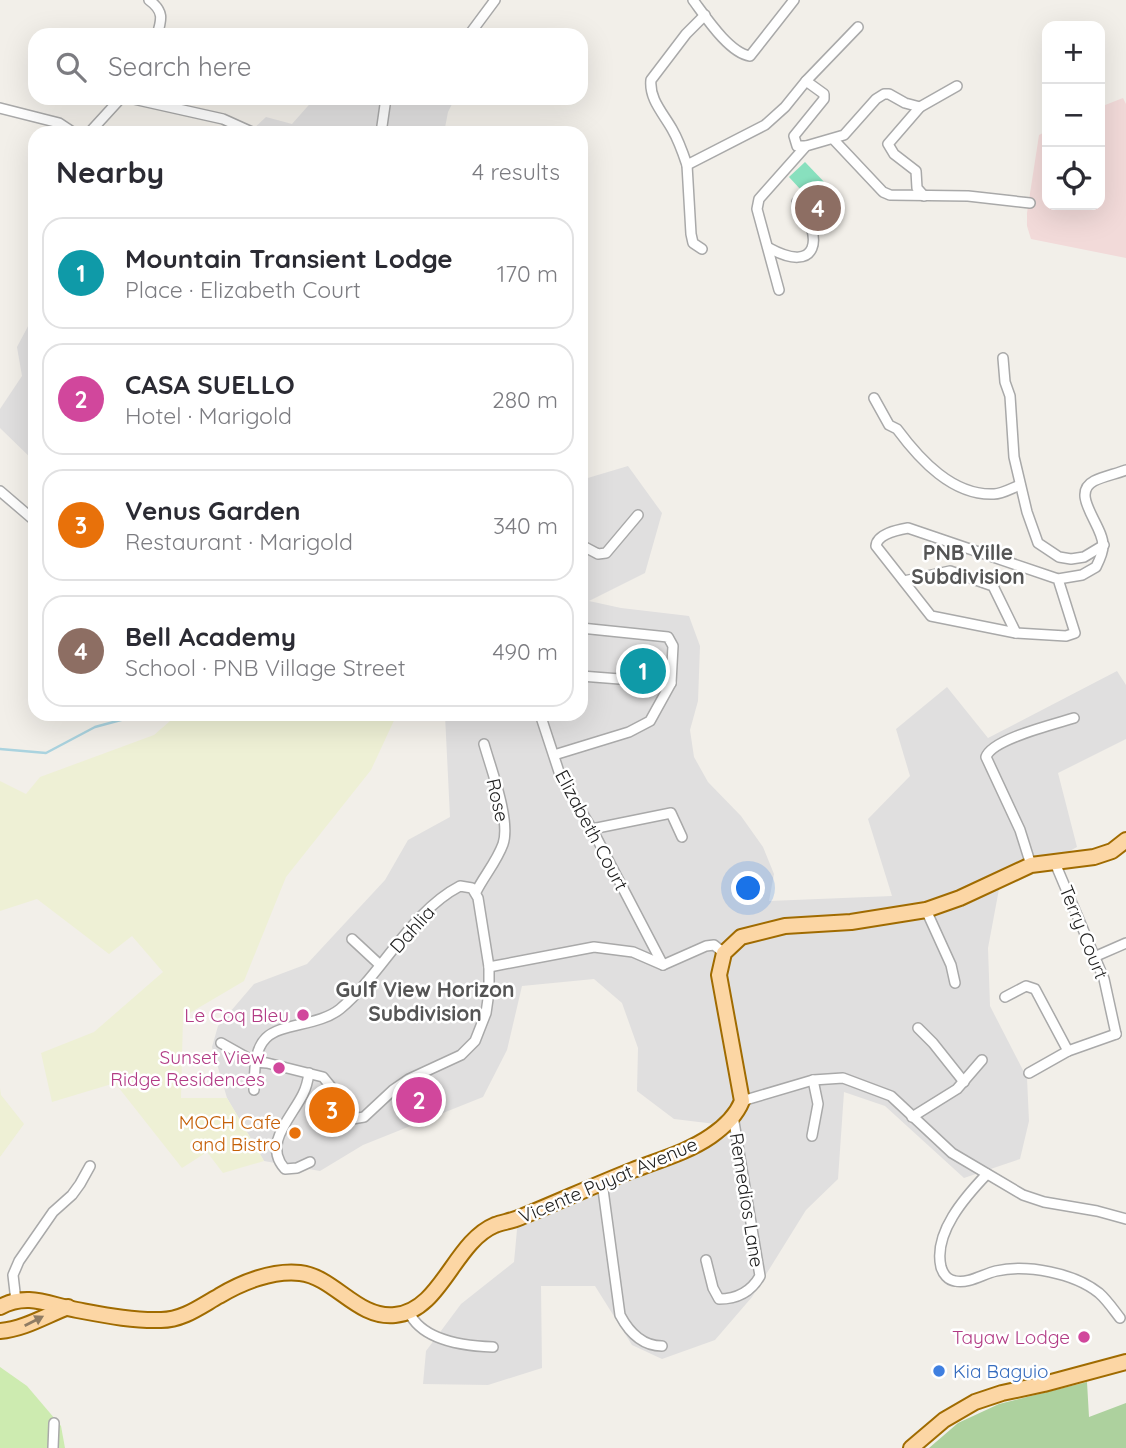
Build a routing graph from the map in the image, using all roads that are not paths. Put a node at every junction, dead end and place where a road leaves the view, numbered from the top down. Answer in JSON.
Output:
{"nodes":[{"id":1,"x":149,"y":0,"type":"edge"},
{"id":2,"x":495,"y":0,"type":"edge"},
{"id":3,"x":693,"y":0,"type":"edge"},
{"id":4,"x":794,"y":0,"type":"edge"},
{"id":5,"x":705,"y":15,"type":"junction"},
{"id":6,"x":858,"y":27,"type":"dead end"},
{"id":7,"x":159,"y":28,"type":"edge"},
{"id":8,"x":474,"y":28,"type":"edge"},
{"id":9,"x":806,"y":81,"type":"junction"},
{"id":10,"x":957,"y":86,"type":"dead end"},
{"id":11,"x":113,"y":105,"type":"edge"},
{"id":12,"x":160,"y":105,"type":"edge"},
{"id":13,"x":385,"y":105,"type":"edge"},
{"id":14,"x":920,"y":107,"type":"junction"},
{"id":15,"x":0,"y":108,"type":"edge"},
{"id":16,"x":64,"y":126,"type":"edge"},
{"id":17,"x":101,"y":126,"type":"edge"},
{"id":18,"x":238,"y":126,"type":"edge"},
{"id":19,"x":382,"y":126,"type":"edge"},
{"id":20,"x":834,"y":140,"type":"junction"},
{"id":21,"x":806,"y":146,"type":"junction"},
{"id":22,"x":687,"y":165,"type":"junction"},
{"id":23,"x":924,"y":196,"type":"junction"},
{"id":24,"x":797,"y":202,"type":"dead end"},
{"id":25,"x":1030,"y":202,"type":"dead end"},
{"id":26,"x":769,"y":248,"type":"junction"},
{"id":27,"x":702,"y":249,"type":"dead end"},
{"id":28,"x":779,"y":290,"type":"dead end"},
{"id":29,"x":1003,"y":358,"type":"dead end"},
{"id":30,"x":874,"y":398,"type":"dead end"},
{"id":31,"x":1126,"y":470,"type":"edge"},
{"id":32,"x":1020,"y":485,"type":"junction"},
{"id":33,"x":0,"y":491,"type":"edge"},
{"id":34,"x":28,"y":515,"type":"edge"},
{"id":35,"x":638,"y":515,"type":"dead end"},
{"id":36,"x":1104,"y":545,"type":"junction"},
{"id":37,"x":588,"y":549,"type":"edge"},
{"id":38,"x":1058,"y":579,"type":"junction"},
{"id":39,"x":904,"y":581,"type":"junction"},
{"id":40,"x":588,"y":629,"type":"edge"},
{"id":41,"x":1016,"y":633,"type":"junction"},
{"id":42,"x":588,"y":677,"type":"edge"},
{"id":43,"x":671,"y":683,"type":"junction"},
{"id":44,"x":1074,"y":718,"type":"dead end"},
{"id":45,"x":542,"y":721,"type":"edge"},
{"id":46,"x":484,"y":744,"type":"dead end"},
{"id":47,"x":554,"y":755,"type":"junction"},
{"id":48,"x":592,"y":829,"type":"junction"},
{"id":49,"x":682,"y":837,"type":"dead end"},
{"id":50,"x":1126,"y":841,"type":"edge"},
{"id":51,"x":1055,"y":863,"type":"junction"},
{"id":52,"x":1031,"y":865,"type":"junction"},
{"id":53,"x":476,"y":892,"type":"junction"},
{"id":54,"x":926,"y":910,"type":"junction"},
{"id":55,"x":352,"y":939,"type":"dead end"},
{"id":56,"x":1126,"y":943,"type":"edge"},
{"id":57,"x":724,"y":953,"type":"junction"},
{"id":58,"x":1094,"y":957,"type":"junction"},
{"id":59,"x":380,"y":965,"type":"junction"},
{"id":60,"x":663,"y":965,"type":"junction"},
{"id":61,"x":489,"y":967,"type":"junction"},
{"id":62,"x":955,"y":983,"type":"dead end"},
{"id":63,"x":1005,"y":997,"type":"dead end"},
{"id":64,"x":918,"y":1028,"type":"dead end"},
{"id":65,"x":1121,"y":1035,"type":"edge"},
{"id":66,"x":221,"y":1043,"type":"dead end"},
{"id":67,"x":1068,"y":1051,"type":"junction"},
{"id":68,"x":982,"y":1060,"type":"dead end"},
{"id":69,"x":255,"y":1062,"type":"junction"},
{"id":70,"x":309,"y":1073,"type":"junction"},
{"id":71,"x":1030,"y":1073,"type":"dead end"},
{"id":72,"x":813,"y":1080,"type":"junction"},
{"id":73,"x":964,"y":1082,"type":"junction"},
{"id":74,"x":254,"y":1090,"type":"dead end"},
{"id":75,"x":741,"y":1101,"type":"junction"},
{"id":76,"x":733,"y":1116,"type":"junction"},
{"id":77,"x":912,"y":1117,"type":"junction"},
{"id":78,"x":812,"y":1136,"type":"dead end"},
{"id":79,"x":310,"y":1162,"type":"dead end"},
{"id":80,"x":90,"y":1166,"type":"dead end"},
{"id":81,"x":987,"y":1174,"type":"junction"},
{"id":82,"x":602,"y":1182,"type":"junction"},
{"id":83,"x":1126,"y":1219,"type":"edge"},
{"id":84,"x":706,"y":1260,"type":"dead end"},
{"id":85,"x":16,"y":1301,"type":"junction"},
{"id":86,"x":0,"y":1307,"type":"edge"},
{"id":87,"x":68,"y":1307,"type":"junction"},
{"id":88,"x":409,"y":1312,"type":"junction"},
{"id":89,"x":1120,"y":1318,"type":"dead end"},
{"id":90,"x":0,"y":1331,"type":"edge"},
{"id":91,"x":662,"y":1346,"type":"dead end"},
{"id":92,"x":494,"y":1347,"type":"dead end"},
{"id":93,"x":1126,"y":1362,"type":"edge"},
{"id":94,"x":54,"y":1423,"type":"dead end"},
{"id":95,"x":53,"y":1448,"type":"edge"},
{"id":96,"x":911,"y":1448,"type":"edge"}],
"edges":[{"from":1,"to":7,"type":"street"},
{"from":2,"to":8,"type":"street"},
{"from":3,"to":5,"type":"street"},
{"from":4,"to":5,"type":"street"},
{"from":5,"to":22,"type":"street"},
{"from":6,"to":9,"type":"street"},
{"from":9,"to":21,"type":"street"},
{"from":9,"to":22,"type":"street"},
{"from":10,"to":14,"type":"street"},
{"from":11,"to":17,"type":"street"},
{"from":12,"to":18,"type":"street"},
{"from":13,"to":19,"type":"street"},
{"from":14,"to":20,"type":"street"},
{"from":14,"to":23,"type":"street"},
{"from":15,"to":16,"type":"street"},
{"from":20,"to":21,"type":"street"},
{"from":20,"to":23,"type":"street"},
{"from":21,"to":26,"type":"street"},
{"from":22,"to":27,"type":"street"},
{"from":23,"to":25,"type":"street"},
{"from":24,"to":26,"type":"street"},
{"from":26,"to":28,"type":"street"},
{"from":29,"to":32,"type":"street"},
{"from":30,"to":32,"type":"street"},
{"from":31,"to":36,"type":"street"},
{"from":32,"to":36,"type":"street"},
{"from":33,"to":34,"type":"street"},
{"from":35,"to":37,"type":"street"},
{"from":36,"to":38,"type":"street"},
{"from":38,"to":39,"type":"street"},
{"from":38,"to":41,"type":"street"},
{"from":39,"to":41,"type":"street"},
{"from":39,"to":41,"type":"street"},
{"from":40,"to":43,"type":"street"},
{"from":42,"to":43,"type":"street"},
{"from":43,"to":47,"type":"street","name":"Elizabeth Court"},
{"from":44,"to":52,"type":"street"},
{"from":45,"to":47,"type":"street"},
{"from":46,"to":53,"type":"street","name":"Rose"},
{"from":47,"to":48,"type":"street","name":"Elizabeth Court"},
{"from":48,"to":49,"type":"street"},
{"from":48,"to":60,"type":"street","name":"Elizabeth Court"},
{"from":50,"to":51,"type":"main road"},
{"from":51,"to":52,"type":"main road"},
{"from":51,"to":58,"type":"street","name":"Terry Court"},
{"from":52,"to":54,"type":"main road"},
{"from":53,"to":59,"type":"street","name":"Dahlia"},
{"from":53,"to":61,"type":"street"},
{"from":54,"to":57,"type":"main road"},
{"from":54,"to":62,"type":"street"},
{"from":55,"to":59,"type":"street"},
{"from":56,"to":58,"type":"street"},
{"from":57,"to":60,"type":"street"},
{"from":57,"to":75,"type":"main road"},
{"from":58,"to":65,"type":"street","name":"Terry Court"},
{"from":59,"to":69,"type":"street","name":"Dahlia"},
{"from":60,"to":61,"type":"street"},
{"from":61,"to":70,"type":"street"},
{"from":63,"to":67,"type":"street"},
{"from":64,"to":73,"type":"street"},
{"from":65,"to":67,"type":"street"},
{"from":66,"to":69,"type":"street"},
{"from":67,"to":71,"type":"street"},
{"from":68,"to":73,"type":"street"},
{"from":69,"to":70,"type":"street"},
{"from":69,"to":74,"type":"street"},
{"from":70,"to":79,"type":"street"},
{"from":72,"to":75,"type":"street"},
{"from":72,"to":77,"type":"street"},
{"from":72,"to":78,"type":"street"},
{"from":73,"to":77,"type":"street"},
{"from":75,"to":76,"type":"main road","name":"Vicente Puyat Avenue"},
{"from":76,"to":82,"type":"main road","name":"Vicente Puyat Avenue"},
{"from":76,"to":84,"type":"street","name":"Remedios Lane"},
{"from":77,"to":81,"type":"street"},
{"from":80,"to":85,"type":"street"},
{"from":81,"to":83,"type":"street"},
{"from":81,"to":89,"type":"street"},
{"from":82,"to":88,"type":"main road","name":"Vicente Puyat Avenue"},
{"from":82,"to":91,"type":"street"},
{"from":85,"to":86,"type":"main road"},
{"from":85,"to":87,"type":"main road"},
{"from":87,"to":88,"type":"main road"},
{"from":90,"to":87,"type":"main road","one_way":true},
{"from":88,"to":92,"type":"street"},
{"from":93,"to":96,"type":"main road"},
{"from":94,"to":95,"type":"street"}]}
